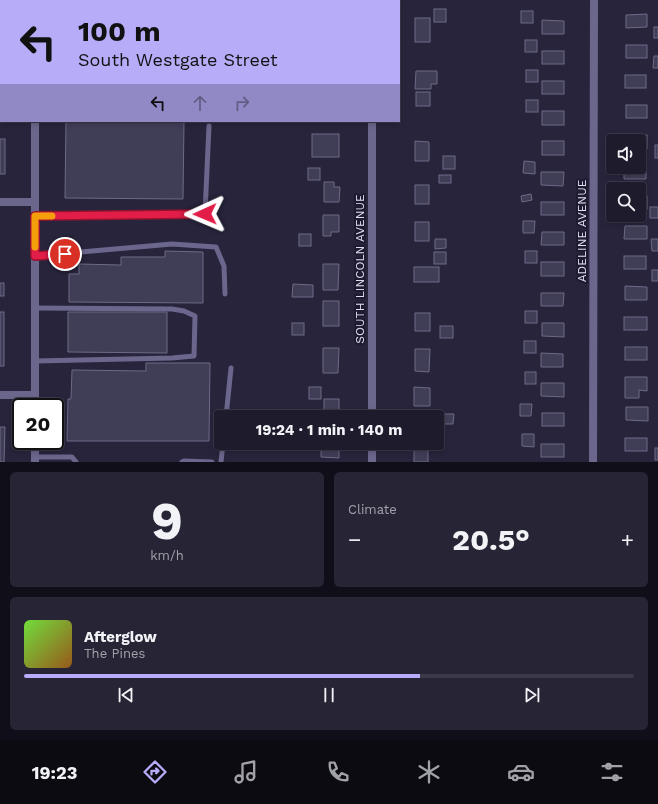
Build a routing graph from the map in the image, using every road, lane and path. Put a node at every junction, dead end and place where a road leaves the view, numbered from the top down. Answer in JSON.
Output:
{"nodes":[{"id":1,"x":594,"y":0,"type":"edge"},
{"id":2,"x":35,"y":122,"type":"edge"},
{"id":3,"x":372,"y":122,"type":"edge"},
{"id":4,"x":209,"y":126,"type":"dead end"},
{"id":5,"x":0,"y":202,"type":"edge"},
{"id":6,"x":35,"y":202,"type":"junction"},
{"id":7,"x":35,"y":216,"type":"junction"},
{"id":8,"x":35,"y":256,"type":"junction"},
{"id":9,"x":225,"y":294,"type":"dead end"},
{"id":10,"x":35,"y":308,"type":"junction"},
{"id":11,"x":35,"y":361,"type":"junction"},
{"id":12,"x":231,"y":368,"type":"dead end"},
{"id":13,"x":0,"y":395,"type":"edge"},
{"id":14,"x":35,"y":396,"type":"joint"},
{"id":15,"x":227,"y":410,"type":"edge"},
{"id":16,"x":372,"y":410,"type":"edge"},
{"id":17,"x":222,"y":450,"type":"edge"},
{"id":18,"x":372,"y":450,"type":"edge"},
{"id":19,"x":35,"y":460,"type":"edge"},
{"id":20,"x":76,"y":462,"type":"edge"},
{"id":21,"x":182,"y":462,"type":"edge"},
{"id":22,"x":212,"y":462,"type":"edge"},
{"id":23,"x":221,"y":462,"type":"edge"},
{"id":24,"x":372,"y":462,"type":"edge"},
{"id":25,"x":593,"y":462,"type":"edge"}],
"edges":[{"from":1,"to":25,"type":"street","name":"ADELINE AVENUE"},
{"from":2,"to":6,"type":"street"},
{"from":3,"to":16,"type":"street","name":"SOUTH LINCOLN AVENUE"},
{"from":4,"to":7,"type":"lane"},
{"from":5,"to":6,"type":"street"},
{"from":6,"to":7,"type":"street"},
{"from":7,"to":8,"type":"street"},
{"from":8,"to":9,"type":"lane"},
{"from":8,"to":10,"type":"street"},
{"from":10,"to":11,"type":"street"},
{"from":10,"to":11,"type":"lane"},
{"from":11,"to":14,"type":"street"},
{"from":12,"to":15,"type":"lane"},
{"from":13,"to":14,"type":"street"},
{"from":17,"to":23,"type":"lane"},
{"from":18,"to":24,"type":"street"},
{"from":19,"to":20,"type":"lane"},
{"from":21,"to":22,"type":"lane"}]}
